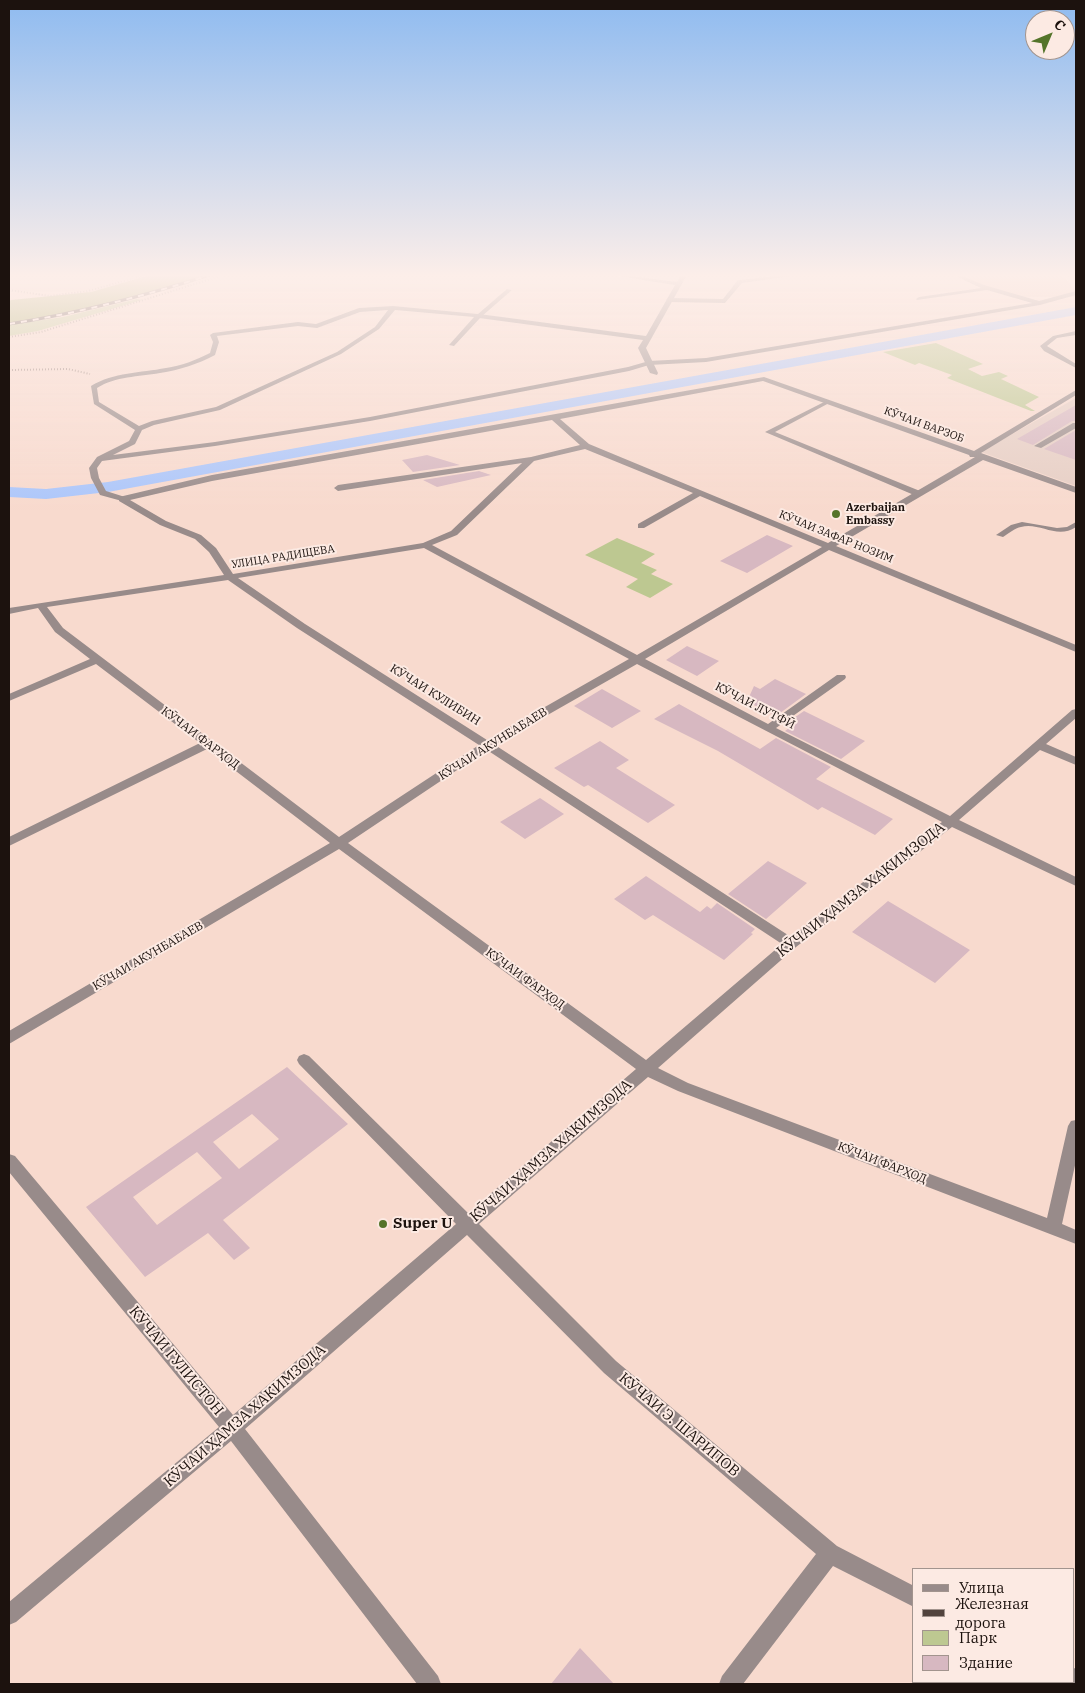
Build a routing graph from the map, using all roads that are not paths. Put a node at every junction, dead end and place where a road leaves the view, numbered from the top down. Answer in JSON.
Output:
{"nodes":[{"id":1,"x":213,"y":352,"type":"edge"},
{"id":2,"x":341,"y":352,"type":"edge"},
{"id":3,"x":644,"y":352,"type":"edge"},
{"id":4,"x":753,"y":352,"type":"edge"},
{"id":5,"x":1050,"y":352,"type":"edge"},
{"id":6,"x":649,"y":363,"type":"junction"},
{"id":7,"x":1076,"y":366,"type":"edge"},
{"id":8,"x":654,"y":373,"type":"dead end"},
{"id":9,"x":1076,"y":392,"type":"edge"},
{"id":10,"x":828,"y":402,"type":"junction"},
{"id":11,"x":553,"y":417,"type":"junction"},
{"id":12,"x":1076,"y":425,"type":"edge"},
{"id":13,"x":139,"y":429,"type":"junction"},
{"id":14,"x":586,"y":446,"type":"junction"},
{"id":15,"x":1038,"y":446,"type":"dead end"},
{"id":16,"x":977,"y":456,"type":"junction"},
{"id":17,"x":100,"y":459,"type":"junction"},
{"id":18,"x":531,"y":459,"type":"junction"},
{"id":19,"x":338,"y":488,"type":"dead end"},
{"id":20,"x":1076,"y":490,"type":"edge"},
{"id":21,"x":700,"y":493,"type":"junction"},
{"id":22,"x":917,"y":494,"type":"junction"},
{"id":23,"x":122,"y":499,"type":"junction"},
{"id":24,"x":1076,"y":524,"type":"edge"},
{"id":25,"x":641,"y":526,"type":"dead end"},
{"id":26,"x":1000,"y":535,"type":"dead end"},
{"id":27,"x":425,"y":545,"type":"junction"},
{"id":28,"x":827,"y":546,"type":"junction"},
{"id":29,"x":230,"y":578,"type":"junction"},
{"id":30,"x":42,"y":605,"type":"junction"},
{"id":31,"x":9,"y":612,"type":"edge"},
{"id":32,"x":1076,"y":649,"type":"edge"},
{"id":33,"x":97,"y":660,"type":"junction"},
{"id":34,"x":636,"y":660,"type":"junction"},
{"id":35,"x":841,"y":677,"type":"dead end"},
{"id":36,"x":9,"y":698,"type":"edge"},
{"id":37,"x":1076,"y":712,"type":"edge"},
{"id":38,"x":769,"y":728,"type":"junction"},
{"id":39,"x":208,"y":744,"type":"junction"},
{"id":40,"x":487,"y":745,"type":"junction"},
{"id":41,"x":1038,"y":745,"type":"junction"},
{"id":42,"x":1076,"y":762,"type":"edge"},
{"id":43,"x":950,"y":822,"type":"junction"},
{"id":44,"x":9,"y":842,"type":"edge"},
{"id":45,"x":340,"y":843,"type":"junction"},
{"id":46,"x":1076,"y":882,"type":"edge"},
{"id":47,"x":790,"y":944,"type":"junction"},
{"id":48,"x":9,"y":1038,"type":"edge"},
{"id":49,"x":304,"y":1060,"type":"dead end"},
{"id":50,"x":646,"y":1069,"type":"junction"},
{"id":51,"x":1076,"y":1126,"type":"edge"},
{"id":52,"x":9,"y":1161,"type":"edge"},
{"id":53,"x":466,"y":1224,"type":"junction"},
{"id":54,"x":1053,"y":1229,"type":"junction"},
{"id":55,"x":1076,"y":1238,"type":"edge"},
{"id":56,"x":232,"y":1428,"type":"junction"},
{"id":57,"x":830,"y":1553,"type":"junction"},
{"id":58,"x":912,"y":1595,"type":"edge"},
{"id":59,"x":9,"y":1615,"type":"edge"},
{"id":60,"x":430,"y":1684,"type":"edge"},
{"id":61,"x":730,"y":1684,"type":"edge"}],
"edges":[{"from":1,"to":13,"type":"lane"},
{"from":2,"to":13,"type":"lane"},
{"from":3,"to":6,"type":"street"},
{"from":4,"to":6,"type":"lane"},
{"from":5,"to":7,"type":"lane"},
{"from":6,"to":8,"type":"street"},
{"from":6,"to":17,"type":"lane"},
{"from":9,"to":16,"type":"street","name":"КӮЧАИ АКУНБАБАЕВ"},
{"from":10,"to":11,"type":"street","name":"КӮЧАИ ВАРЗОБ"},
{"from":10,"to":16,"type":"street","name":"КӮЧАИ ВАРЗОБ"},
{"from":10,"to":22,"type":"lane"},
{"from":11,"to":14,"type":"street","name":"КӮЧАИ ЗАФАР НОЗИМ"},
{"from":11,"to":23,"type":"street"},
{"from":12,"to":15,"type":"lane"},
{"from":13,"to":17,"type":"lane"},
{"from":14,"to":18,"type":"street"},
{"from":14,"to":21,"type":"street","name":"КӮЧАИ ЗАФАР НОЗИМ"},
{"from":16,"to":20,"type":"street","name":"КӮЧАИ ВАРЗОБ"},
{"from":16,"to":22,"type":"street","name":"КӮЧАИ АКУНБАБАЕВ"},
{"from":17,"to":23,"type":"lane"},
{"from":18,"to":19,"type":"street"},
{"from":18,"to":27,"type":"street","name":"УЛИЦА РАДИЩЕВА"},
{"from":21,"to":25,"type":"street"},
{"from":21,"to":28,"type":"street","name":"КӮЧАИ ЗАФАР НОЗИМ"},
{"from":22,"to":28,"type":"street","name":"КӮЧАИ АКУНБАБАЕВ"},
{"from":23,"to":29,"type":"street","name":"КӮЧАИ КУЛИБИН"},
{"from":24,"to":26,"type":"lane"},
{"from":27,"to":29,"type":"street","name":"УЛИЦА РАДИЩЕВА"},
{"from":27,"to":34,"type":"street","name":"КӮЧАИ ЛУТФӢ"},
{"from":28,"to":32,"type":"street","name":"КӮЧАИ ЗАФАР НОЗИМ"},
{"from":28,"to":34,"type":"street","name":"КӮЧАИ АКУНБАБАЕВ"},
{"from":29,"to":30,"type":"street","name":"УЛИЦА РАДИЩЕВА"},
{"from":29,"to":40,"type":"street","name":"КӮЧАИ КУЛИБИН"},
{"from":30,"to":31,"type":"street","name":"УЛИЦА РАДИЩЕВА"},
{"from":30,"to":33,"type":"street","name":"КӮЧАИ ФАРҲОД"},
{"from":33,"to":36,"type":"street"},
{"from":33,"to":39,"type":"street","name":"КӮЧАИ ФАРҲОД"},
{"from":34,"to":38,"type":"street","name":"КӮЧАИ ЛУТФӢ"},
{"from":34,"to":40,"type":"street","name":"КӮЧАИ АКУНБАБАЕВ"},
{"from":35,"to":38,"type":"street"},
{"from":37,"to":41,"type":"street","name":"КӮЧАИ ҲАМЗА ХАКИМЗОДА"},
{"from":38,"to":43,"type":"street","name":"КӮЧАИ ЛУТФӢ"},
{"from":39,"to":44,"type":"street"},
{"from":39,"to":45,"type":"street","name":"КӮЧАИ ФАРҲОД"},
{"from":40,"to":45,"type":"street","name":"КӮЧАИ АКУНБАБАЕВ"},
{"from":40,"to":47,"type":"street","name":"КӮЧАИ КУЛИБИН"},
{"from":41,"to":42,"type":"street"},
{"from":41,"to":43,"type":"street","name":"КӮЧАИ ҲАМЗА ХАКИМЗОДА"},
{"from":43,"to":46,"type":"street","name":"КӮЧАИ ЛУТФӢ"},
{"from":43,"to":47,"type":"street","name":"КӮЧАИ ҲАМЗА ХАКИМЗОДА"},
{"from":45,"to":48,"type":"street","name":"КӮЧАИ АКУНБАБАЕВ"},
{"from":45,"to":50,"type":"street","name":"КӮЧАИ ФАРҲОД"},
{"from":47,"to":50,"type":"street","name":"КӮЧАИ ҲАМЗА ХАКИМЗОДА"},
{"from":49,"to":53,"type":"street","name":"КӮЧАИ Э. ШАРИПОВ"},
{"from":50,"to":53,"type":"street","name":"КӮЧАИ ҲАМЗА ХАКИМЗОДА"},
{"from":50,"to":54,"type":"street","name":"КӮЧАИ ФАРҲОД"},
{"from":51,"to":54,"type":"street"},
{"from":52,"to":56,"type":"street","name":"КӮЧАИ ГУЛИСТОН"},
{"from":53,"to":56,"type":"street","name":"КӮЧАИ ҲАМЗА ХАКИМЗОДА"},
{"from":53,"to":57,"type":"street","name":"КӮЧАИ Э. ШАРИПОВ"},
{"from":54,"to":55,"type":"street","name":"КӮЧАИ ФАРҲОД"},
{"from":56,"to":59,"type":"street","name":"КӮЧАИ ҲАМЗА ХАКИМЗОДА"},
{"from":56,"to":60,"type":"street","name":"КӮЧАИ ГУЛИСТОН"},
{"from":57,"to":58,"type":"street","name":"КӮЧАИ Э. ШАРИПОВ"},
{"from":57,"to":61,"type":"street"}]}
